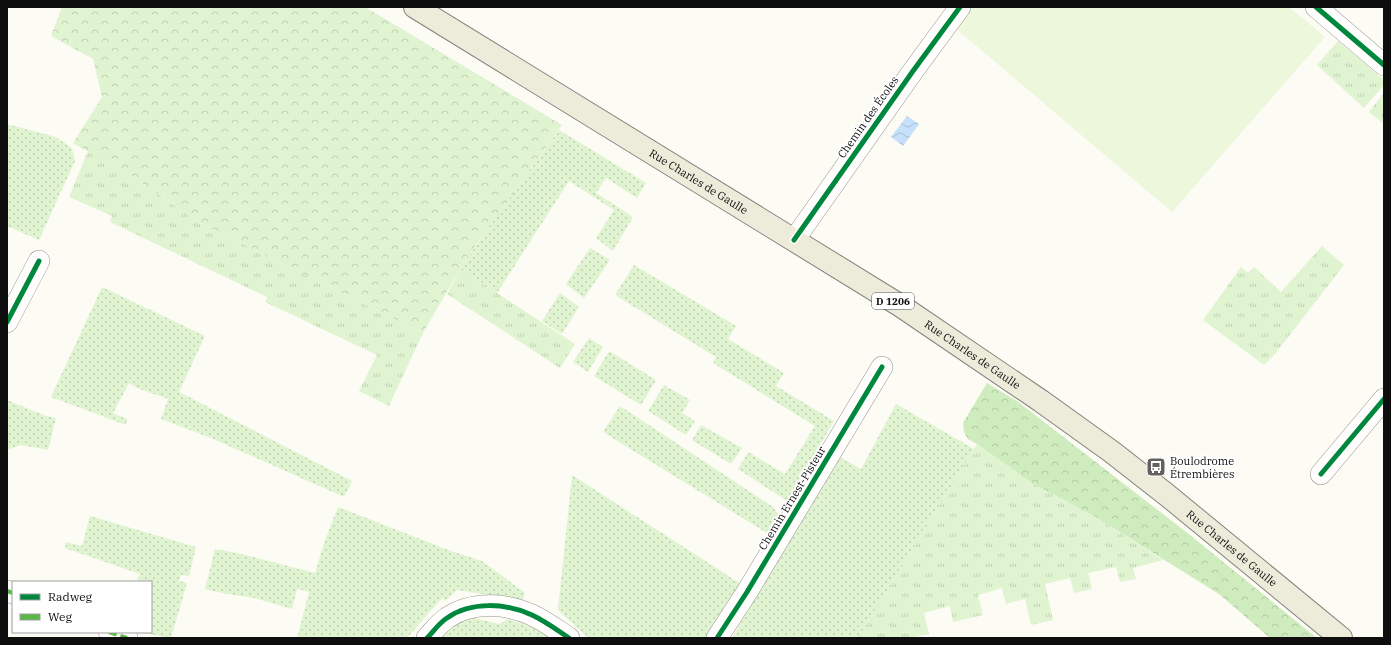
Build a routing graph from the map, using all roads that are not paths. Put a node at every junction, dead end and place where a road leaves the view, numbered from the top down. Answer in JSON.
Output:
{"nodes":[{"id":1,"x":415,"y":7,"type":"edge"},
{"id":2,"x":960,"y":7,"type":"edge"},
{"id":3,"x":1316,"y":7,"type":"edge"},
{"id":4,"x":1384,"y":65,"type":"edge"},
{"id":5,"x":794,"y":240,"type":"junction"},
{"id":6,"x":39,"y":261,"type":"dead end"},
{"id":7,"x":7,"y":322,"type":"edge"},
{"id":8,"x":882,"y":367,"type":"dead end"},
{"id":9,"x":1384,"y":399,"type":"edge"},
{"id":10,"x":1321,"y":474,"type":"dead end"},
{"id":11,"x":112,"y":633,"type":"edge"},
{"id":12,"x":127,"y":638,"type":"edge"},
{"id":13,"x":427,"y":638,"type":"edge"},
{"id":14,"x":569,"y":638,"type":"edge"},
{"id":15,"x":718,"y":638,"type":"edge"},
{"id":16,"x":1341,"y":638,"type":"edge"}],
"edges":[{"from":1,"to":5,"type":"main road","name":"Rue Charles de Gaulle","number":"D 1206"},
{"from":2,"to":5,"type":"street","name":"Chemin des Écoles"},
{"from":3,"to":4,"type":"street"},
{"from":5,"to":16,"type":"main road","name":"Rue Charles de Gaulle","number":"D 1206"},
{"from":6,"to":7,"type":"street"},
{"from":8,"to":15,"type":"street","name":"Chemin Ernest-Pisteur"},
{"from":9,"to":10,"type":"street"},
{"from":11,"to":12,"type":"street"},
{"from":13,"to":14,"type":"street"}]}
